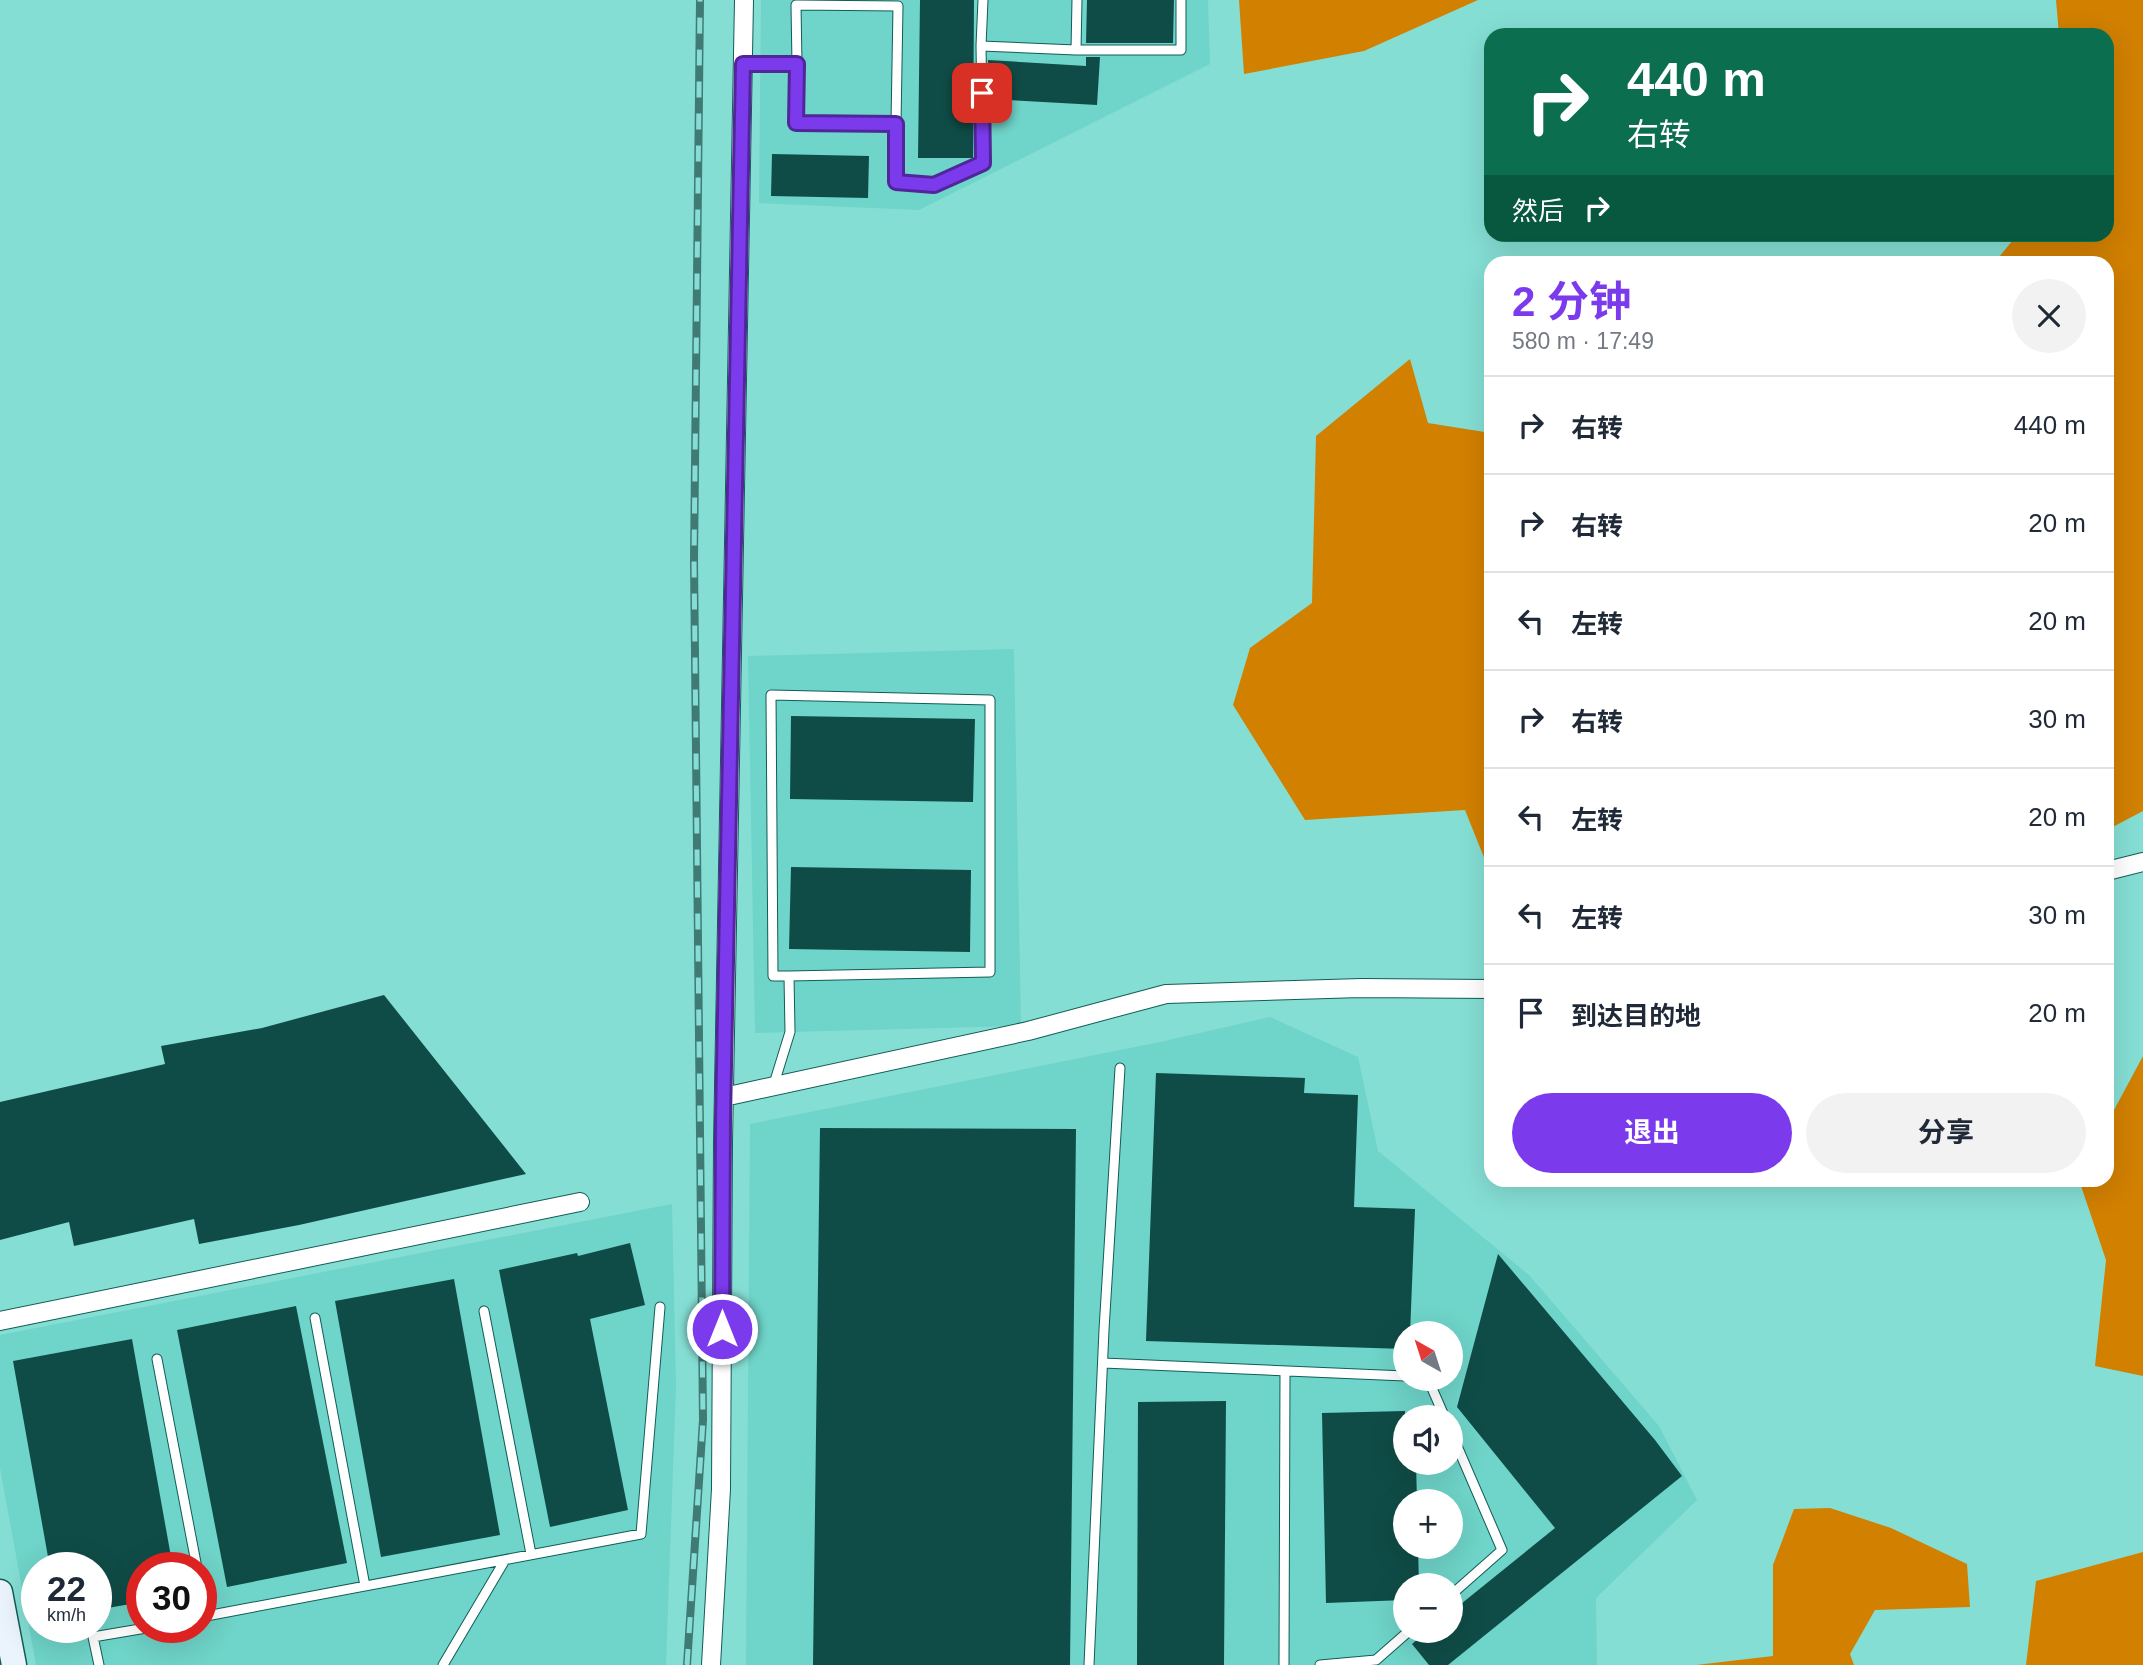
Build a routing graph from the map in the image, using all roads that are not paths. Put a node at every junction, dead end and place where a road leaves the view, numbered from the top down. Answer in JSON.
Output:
{"nodes":[{"id":1,"x":744,"y":0,"type":"edge"},
{"id":2,"x":983,"y":0,"type":"edge"},
{"id":3,"x":1077,"y":0,"type":"edge"},
{"id":4,"x":1181,"y":0,"type":"edge"},
{"id":5,"x":796,"y":2,"type":"edge"},
{"id":6,"x":981,"y":46,"type":"junction"},
{"id":7,"x":1076,"y":50,"type":"junction"},
{"id":8,"x":743,"y":64,"type":"junction"},
{"id":9,"x":797,"y":64,"type":"junction"},
{"id":10,"x":896,"y":124,"type":"junction"},
{"id":11,"x":2143,"y":862,"type":"edge"},
{"id":12,"x":2114,"y":869,"type":"edge"},
{"id":13,"x":789,"y":976,"type":"junction"},
{"id":14,"x":1484,"y":989,"type":"edge"},
{"id":15,"x":1120,"y":1068,"type":"dead end"},
{"id":16,"x":773,"y":1087,"type":"junction"},
{"id":17,"x":724,"y":1097,"type":"junction"},
{"id":18,"x":580,"y":1202,"type":"dead end"},
{"id":19,"x":660,"y":1307,"type":"dead end"},
{"id":20,"x":484,"y":1311,"type":"dead end"},
{"id":21,"x":315,"y":1318,"type":"dead end"},
{"id":22,"x":0,"y":1321,"type":"edge"},
{"id":23,"x":157,"y":1359,"type":"dead end"},
{"id":24,"x":1103,"y":1363,"type":"junction"},
{"id":25,"x":1285,"y":1371,"type":"junction"},
{"id":26,"x":1393,"y":1376,"type":"edge"},
{"id":27,"x":1463,"y":1460,"type":"edge"},
{"id":28,"x":194,"y":1552,"type":"edge"},
{"id":29,"x":531,"y":1555,"type":"junction"},
{"id":30,"x":505,"y":1559,"type":"junction"},
{"id":31,"x":1463,"y":1584,"type":"edge"},
{"id":32,"x":365,"y":1586,"type":"junction"},
{"id":33,"x":0,"y":1592,"type":"edge"},
{"id":34,"x":217,"y":1614,"type":"edge"},
{"id":35,"x":126,"y":1631,"type":"edge"},
{"id":36,"x":1395,"y":1643,"type":"edge"},
{"id":37,"x":14,"y":1665,"type":"edge"},
{"id":38,"x":99,"y":1665,"type":"edge"},
{"id":39,"x":443,"y":1665,"type":"edge"},
{"id":40,"x":710,"y":1665,"type":"edge"},
{"id":41,"x":1089,"y":1665,"type":"edge"},
{"id":42,"x":1284,"y":1665,"type":"edge"},
{"id":43,"x":1321,"y":1665,"type":"edge"}],
"edges":[{"from":1,"to":8,"type":"street"},
{"from":2,"to":6,"type":"lane"},
{"from":3,"to":7,"type":"lane"},
{"from":4,"to":7,"type":"lane"},
{"from":5,"to":9,"type":"lane"},
{"from":5,"to":10,"type":"lane"},
{"from":6,"to":7,"type":"lane"},
{"from":6,"to":10,"type":"lane"},
{"from":8,"to":9,"type":"lane"},
{"from":8,"to":17,"type":"street"},
{"from":9,"to":10,"type":"lane"},
{"from":11,"to":12,"type":"street"},
{"from":13,"to":13,"type":"lane"},
{"from":13,"to":16,"type":"lane"},
{"from":14,"to":16,"type":"street"},
{"from":15,"to":24,"type":"lane"},
{"from":16,"to":17,"type":"street"},
{"from":17,"to":40,"type":"street"},
{"from":18,"to":22,"type":"street"},
{"from":19,"to":29,"type":"lane"},
{"from":20,"to":29,"type":"lane"},
{"from":21,"to":32,"type":"lane"},
{"from":23,"to":28,"type":"lane"},
{"from":24,"to":25,"type":"lane"},
{"from":24,"to":41,"type":"lane"},
{"from":25,"to":26,"type":"lane"},
{"from":25,"to":42,"type":"lane"},
{"from":27,"to":31,"type":"lane"},
{"from":29,"to":30,"type":"lane"},
{"from":30,"to":32,"type":"lane"},
{"from":30,"to":39,"type":"lane"},
{"from":32,"to":34,"type":"lane"},
{"from":33,"to":37,"type":"street"},
{"from":35,"to":38,"type":"lane"},
{"from":36,"to":43,"type":"lane"}]}
